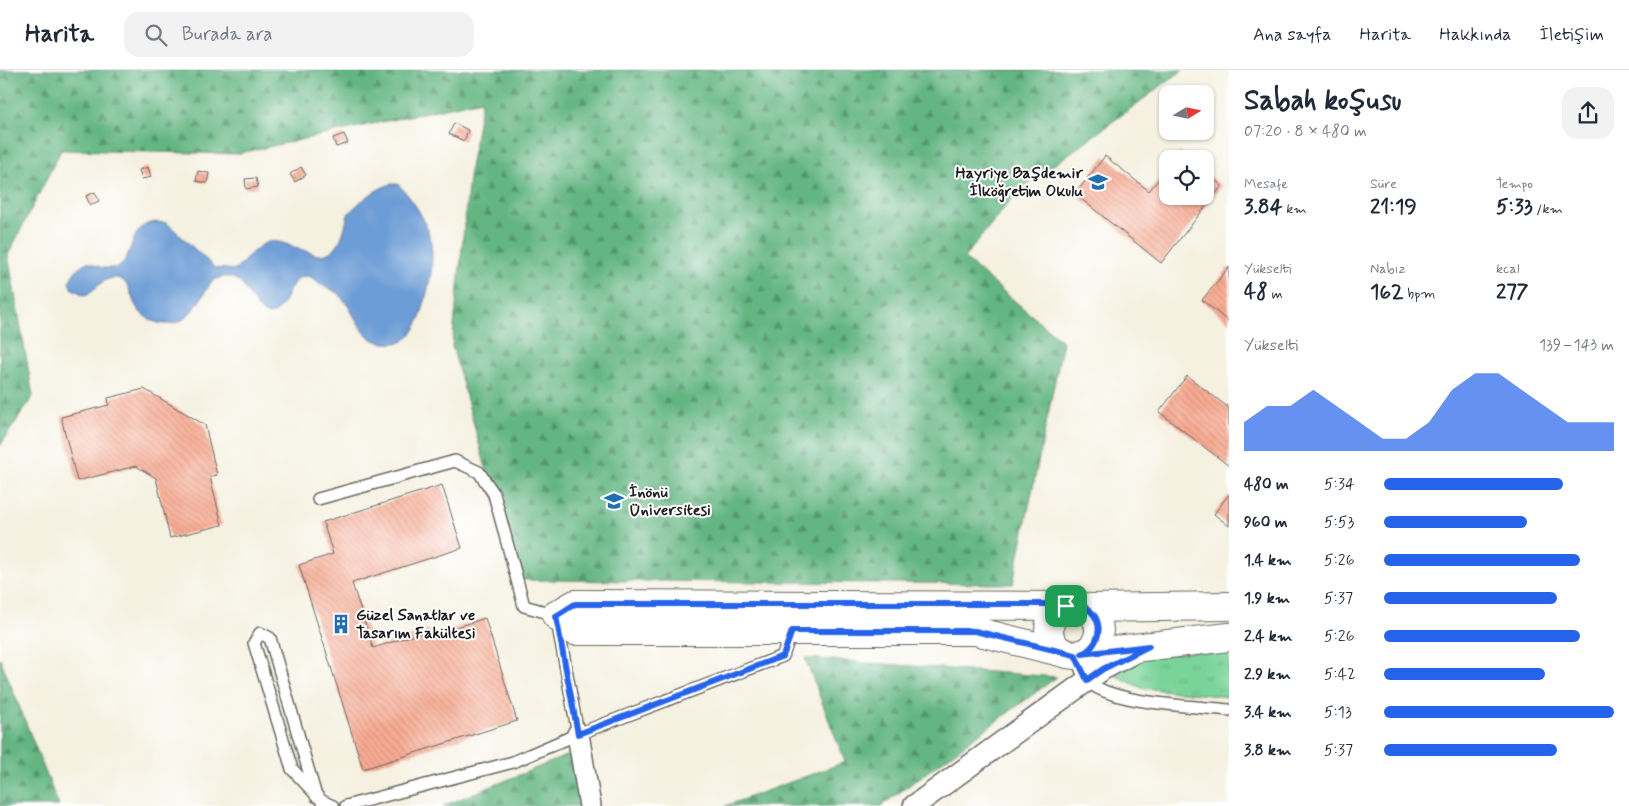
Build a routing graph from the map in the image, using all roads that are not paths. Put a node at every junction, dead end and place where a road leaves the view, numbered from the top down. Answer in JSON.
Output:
{"nodes":[{"id":1,"x":318,"y":499,"type":"dead end"},
{"id":2,"x":1229,"y":606,"type":"edge"},
{"id":3,"x":1077,"y":607,"type":"junction"},
{"id":4,"x":556,"y":616,"type":"junction"},
{"id":5,"x":792,"y":631,"type":"junction"},
{"id":6,"x":1229,"y":637,"type":"edge"},
{"id":7,"x":1149,"y":646,"type":"junction"},
{"id":8,"x":1075,"y":654,"type":"junction"},
{"id":9,"x":1087,"y":680,"type":"junction"},
{"id":10,"x":1229,"y":710,"type":"edge"},
{"id":11,"x":578,"y":734,"type":"junction"},
{"id":12,"x":316,"y":796,"type":"junction"},
{"id":13,"x":333,"y":806,"type":"edge"},
{"id":14,"x":346,"y":806,"type":"edge"},
{"id":15,"x":590,"y":806,"type":"edge"},
{"id":16,"x":914,"y":806,"type":"edge"}],
"edges":[{"from":1,"to":4,"type":"lane"},
{"from":2,"to":3,"type":"main road"},
{"from":3,"to":4,"type":"main road"},
{"from":3,"to":8,"type":"main road"},
{"from":3,"to":8,"type":"main road"},
{"from":4,"to":5,"type":"main road"},
{"from":4,"to":11,"type":"lane"},
{"from":5,"to":8,"type":"main road"},
{"from":5,"to":11,"type":"lane"},
{"from":6,"to":7,"type":"main road"},
{"from":7,"to":8,"type":"main road"},
{"from":7,"to":9,"type":"street"},
{"from":8,"to":9,"type":"lane"},
{"from":9,"to":10,"type":"lane"},
{"from":9,"to":16,"type":"street"},
{"from":11,"to":14,"type":"lane"},
{"from":11,"to":15,"type":"street"},
{"from":12,"to":12,"type":"lane"},
{"from":12,"to":13,"type":"lane"}]}
